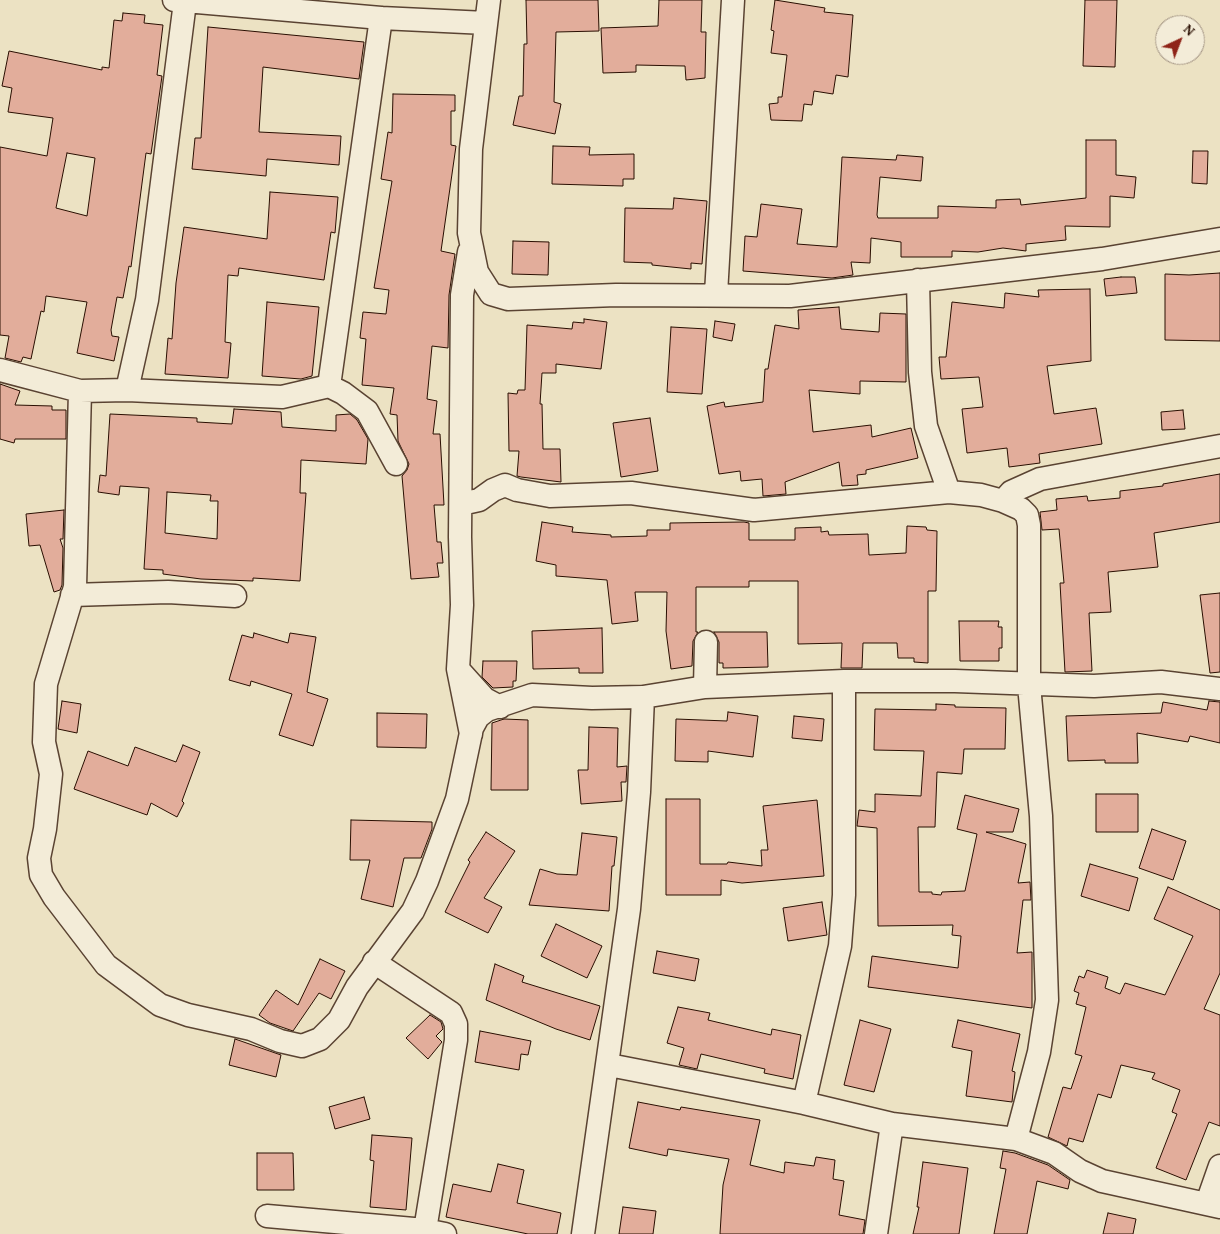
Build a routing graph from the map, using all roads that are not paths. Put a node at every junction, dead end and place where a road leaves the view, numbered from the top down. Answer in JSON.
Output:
{"nodes":[{"id":1,"x":489,"y":0,"type":"edge"},
{"id":2,"x":733,"y":0,"type":"edge"},
{"id":3,"x":179,"y":1,"type":"edge"},
{"id":4,"x":381,"y":18,"type":"junction"},
{"id":5,"x":486,"y":23,"type":"junction"},
{"id":6,"x":1220,"y":239,"type":"edge"},
{"id":7,"x":470,"y":241,"type":"junction"},
{"id":8,"x":918,"y":280,"type":"junction"},
{"id":9,"x":716,"y":294,"type":"junction"},
{"id":10,"x":0,"y":370,"type":"edge"},
{"id":11,"x":329,"y":386,"type":"junction"},
{"id":12,"x":127,"y":390,"type":"junction"},
{"id":13,"x":80,"y":391,"type":"junction"},
{"id":14,"x":1220,"y":446,"type":"edge"},
{"id":15,"x":396,"y":464,"type":"dead end"},
{"id":16,"x":949,"y":492,"type":"junction"},
{"id":17,"x":461,"y":500,"type":"junction"},
{"id":18,"x":1003,"y":501,"type":"junction"},
{"id":19,"x":72,"y":595,"type":"junction"},
{"id":20,"x":235,"y":596,"type":"dead end"},
{"id":21,"x":706,"y":642,"type":"dead end"},
{"id":22,"x":458,"y":669,"type":"junction"},
{"id":23,"x":844,"y":681,"type":"junction"},
{"id":24,"x":1029,"y":685,"type":"junction"},
{"id":25,"x":705,"y":687,"type":"junction"},
{"id":26,"x":1220,"y":690,"type":"edge"},
{"id":27,"x":643,"y":697,"type":"junction"},
{"id":28,"x":500,"y":707,"type":"junction"},
{"id":29,"x":471,"y":734,"type":"junction"},
{"id":30,"x":374,"y":962,"type":"junction"},
{"id":31,"x":609,"y":1064,"type":"junction"},
{"id":32,"x":804,"y":1103,"type":"junction"},
{"id":33,"x":892,"y":1124,"type":"junction"},
{"id":34,"x":1016,"y":1139,"type":"junction"},
{"id":35,"x":1220,"y":1166,"type":"edge"},
{"id":36,"x":1213,"y":1205,"type":"edge"},
{"id":37,"x":266,"y":1216,"type":"dead end"},
{"id":38,"x":435,"y":1232,"type":"edge"},
{"id":39,"x":583,"y":1234,"type":"edge"},
{"id":40,"x":876,"y":1234,"type":"edge"}],
"edges":[{"from":1,"to":5,"type":"street"},
{"from":2,"to":9,"type":"street"},
{"from":3,"to":4,"type":"street"},
{"from":3,"to":12,"type":"street"},
{"from":4,"to":5,"type":"street"},
{"from":4,"to":11,"type":"street"},
{"from":5,"to":7,"type":"street"},
{"from":6,"to":8,"type":"street"},
{"from":7,"to":9,"type":"street"},
{"from":7,"to":17,"type":"street"},
{"from":8,"to":9,"type":"street"},
{"from":8,"to":16,"type":"street"},
{"from":10,"to":13,"type":"street"},
{"from":11,"to":12,"type":"street"},
{"from":11,"to":15,"type":"street"},
{"from":12,"to":13,"type":"street"},
{"from":13,"to":19,"type":"street"},
{"from":14,"to":18,"type":"street"},
{"from":16,"to":17,"type":"street"},
{"from":16,"to":18,"type":"street"},
{"from":17,"to":22,"type":"street"},
{"from":18,"to":24,"type":"street"},
{"from":19,"to":20,"type":"street"},
{"from":19,"to":30,"type":"street"},
{"from":21,"to":25,"type":"street"},
{"from":22,"to":28,"type":"street"},
{"from":22,"to":29,"type":"street"},
{"from":23,"to":24,"type":"street"},
{"from":23,"to":25,"type":"street"},
{"from":23,"to":32,"type":"street"},
{"from":24,"to":26,"type":"street"},
{"from":24,"to":34,"type":"street"},
{"from":25,"to":27,"type":"street"},
{"from":27,"to":28,"type":"street"},
{"from":27,"to":31,"type":"street"},
{"from":28,"to":29,"type":"street"},
{"from":29,"to":30,"type":"street"},
{"from":30,"to":38,"type":"street"},
{"from":31,"to":32,"type":"street"},
{"from":31,"to":39,"type":"street"},
{"from":32,"to":33,"type":"street"},
{"from":33,"to":34,"type":"street"},
{"from":33,"to":40,"type":"street"},
{"from":34,"to":36,"type":"street"},
{"from":35,"to":36,"type":"street"},
{"from":37,"to":38,"type":"street"}]}
